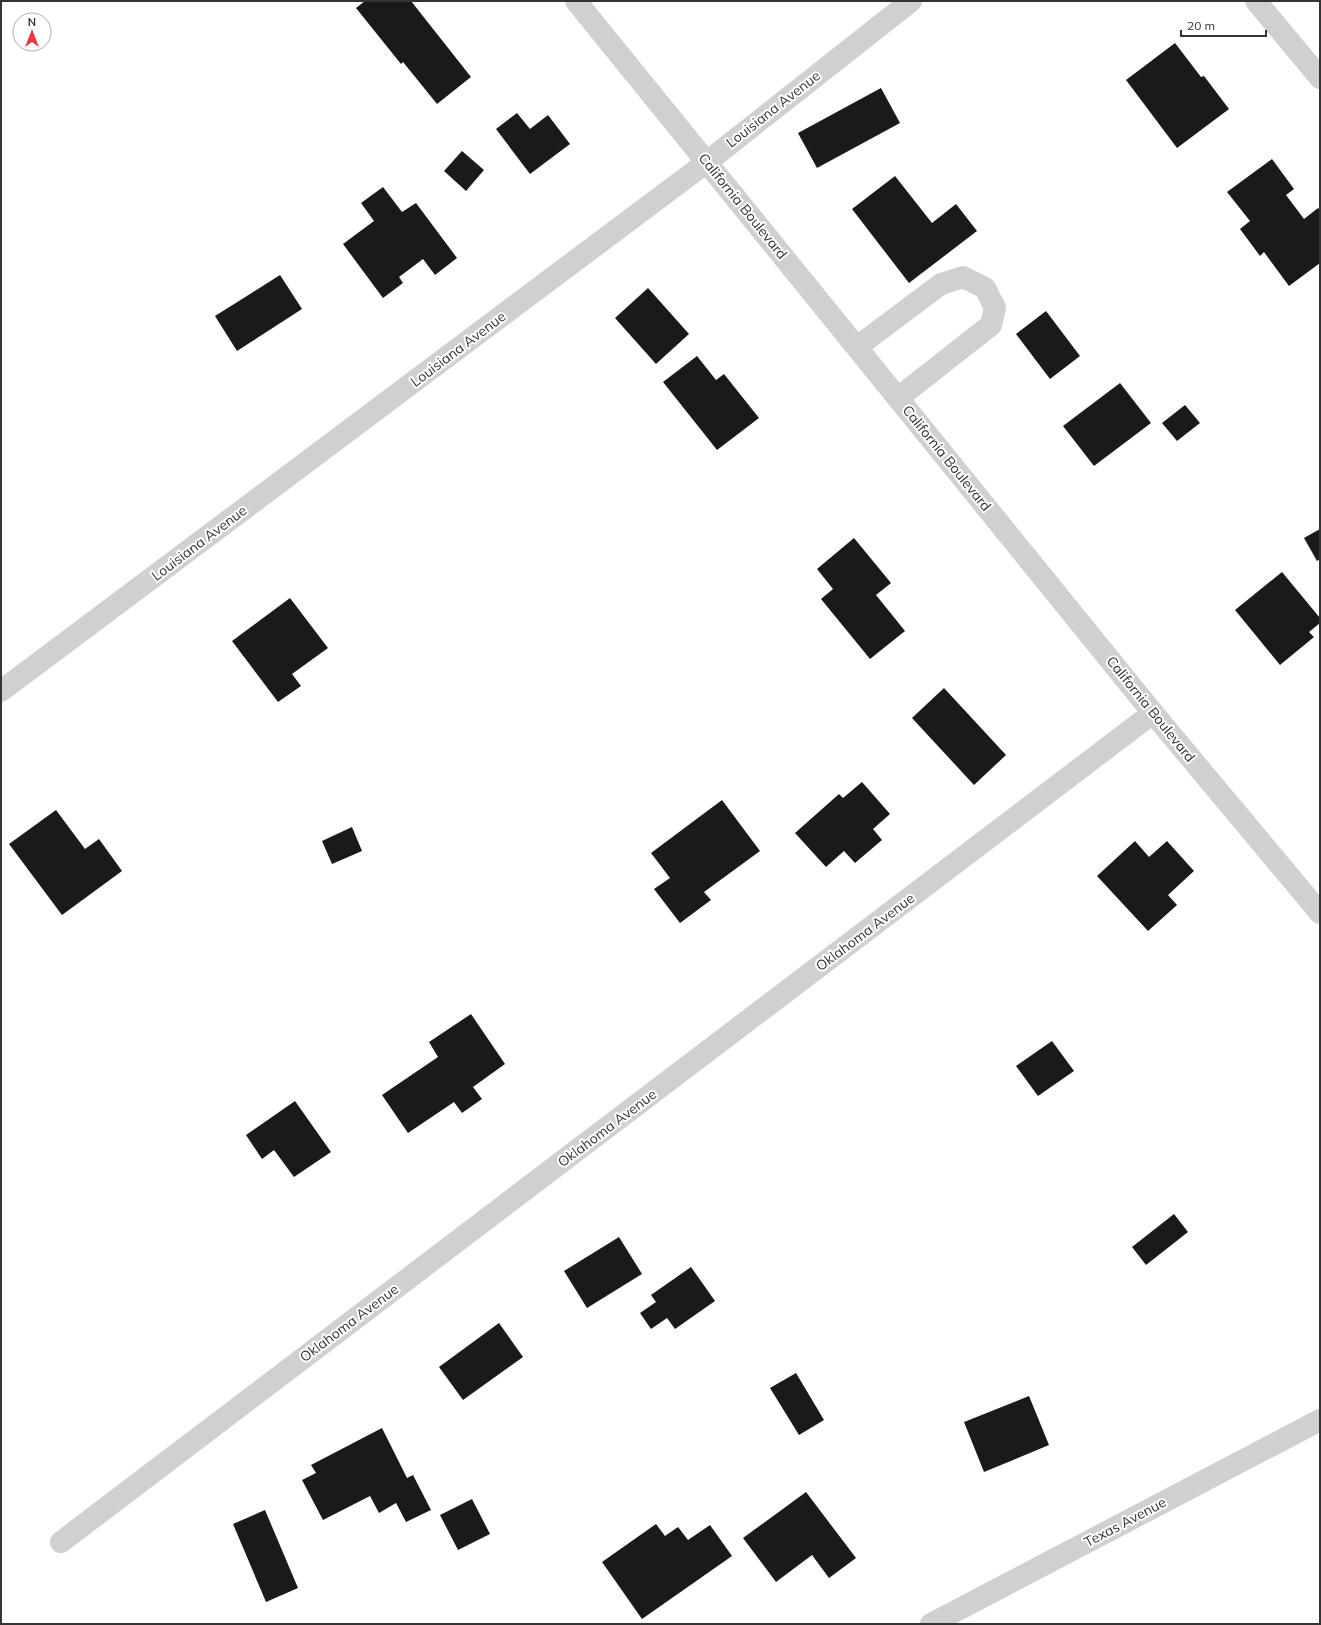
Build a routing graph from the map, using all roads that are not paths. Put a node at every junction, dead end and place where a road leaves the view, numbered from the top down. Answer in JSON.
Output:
{"nodes":[{"id":1,"x":576,"y":1,"type":"edge"},
{"id":2,"x":911,"y":1,"type":"edge"},
{"id":3,"x":1256,"y":1,"type":"edge"},
{"id":4,"x":1320,"y":78,"type":"edge"},
{"id":5,"x":707,"y":162,"type":"junction"},
{"id":6,"x":857,"y":346,"type":"junction"},
{"id":7,"x":898,"y":398,"type":"junction"},
{"id":8,"x":1,"y":691,"type":"edge"},
{"id":9,"x":1154,"y":713,"type":"junction"},
{"id":10,"x":1320,"y":913,"type":"edge"},
{"id":11,"x":1320,"y":1420,"type":"edge"},
{"id":12,"x":61,"y":1542,"type":"dead end"},
{"id":13,"x":931,"y":1624,"type":"edge"}],
"edges":[{"from":1,"to":5,"type":"street","name":"California Boulevard"},
{"from":2,"to":5,"type":"street","name":"Louisiana Avenue"},
{"from":3,"to":4,"type":"street"},
{"from":5,"to":6,"type":"street","name":"California Boulevard"},
{"from":5,"to":8,"type":"street","name":"Louisiana Avenue"},
{"from":6,"to":7,"type":"street","name":"California Boulevard"},
{"from":6,"to":7,"type":"street"},
{"from":7,"to":9,"type":"street","name":"California Boulevard"},
{"from":9,"to":10,"type":"street","name":"California Boulevard"},
{"from":9,"to":12,"type":"street","name":"Oklahoma Avenue"},
{"from":11,"to":13,"type":"street","name":"Texas Avenue"}]}
